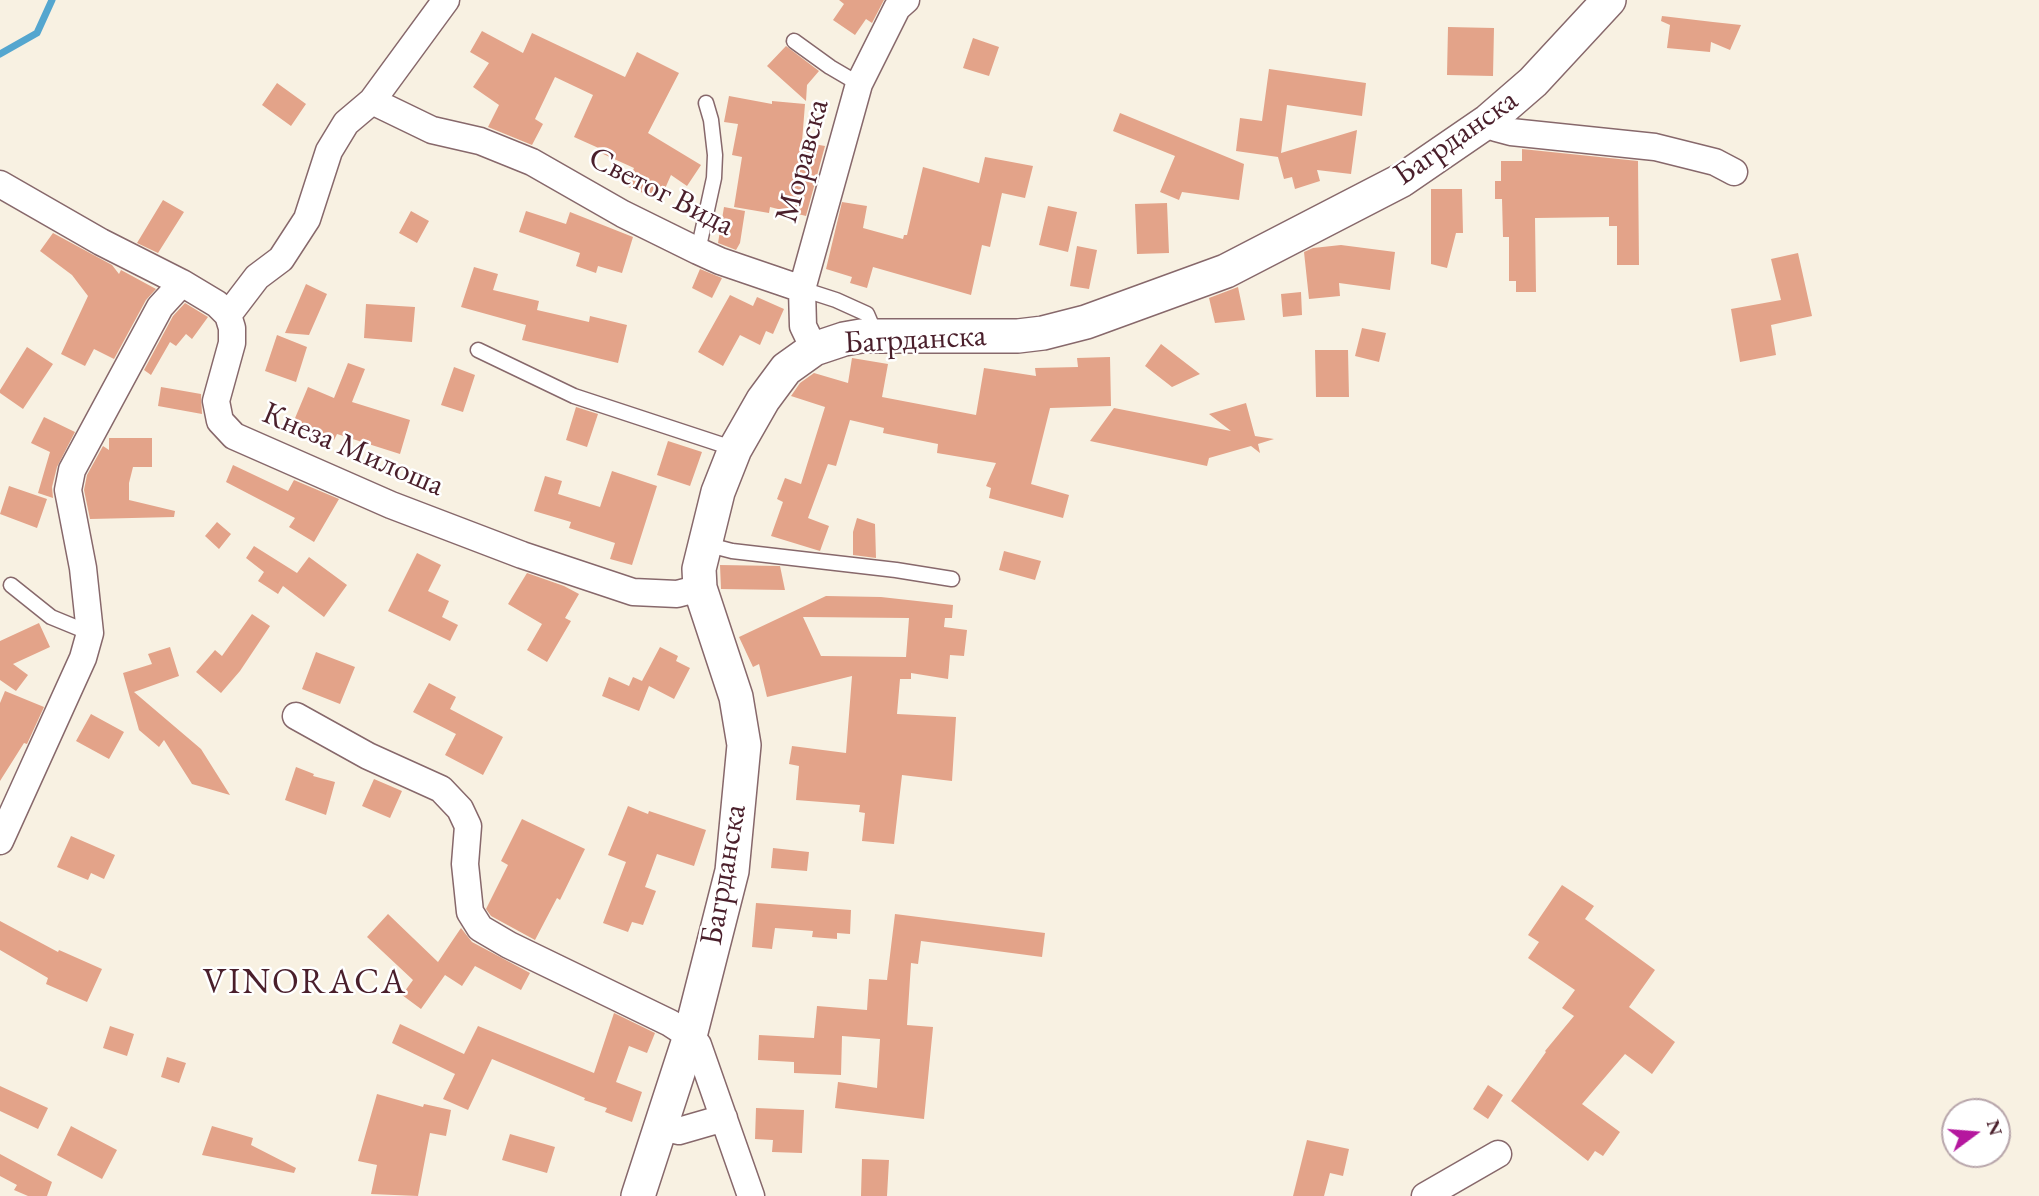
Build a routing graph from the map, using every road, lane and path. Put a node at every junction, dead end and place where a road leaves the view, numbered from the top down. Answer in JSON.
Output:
{"nodes":[{"id":1,"x":446,"y":0,"type":"edge"},
{"id":2,"x":905,"y":0,"type":"edge"},
{"id":3,"x":1609,"y":0,"type":"edge"},
{"id":4,"x":794,"y":41,"type":"dead end"},
{"id":5,"x":859,"y":84,"type":"junction"},
{"id":6,"x":372,"y":101,"type":"junction"},
{"id":7,"x":706,"y":103,"type":"dead end"},
{"id":8,"x":1488,"y":121,"type":"junction"},
{"id":9,"x":1734,"y":172,"type":"dead end"},
{"id":10,"x":0,"y":184,"type":"edge"},
{"id":11,"x":698,"y":251,"type":"junction"},
{"id":12,"x":182,"y":283,"type":"junction"},
{"id":13,"x":802,"y":289,"type":"junction"},
{"id":14,"x":228,"y":315,"type":"junction"},
{"id":15,"x":876,"y":335,"type":"junction"},
{"id":16,"x":814,"y":349,"type":"junction"},
{"id":17,"x":478,"y":350,"type":"dead end"},
{"id":18,"x":735,"y":449,"type":"junction"},
{"id":19,"x":704,"y":543,"type":"junction"},
{"id":20,"x":952,"y":579,"type":"dead end"},
{"id":21,"x":11,"y":585,"type":"dead end"},
{"id":22,"x":701,"y":588,"type":"junction"},
{"id":23,"x":90,"y":633,"type":"junction"},
{"id":24,"x":296,"y":716,"type":"dead end"},
{"id":25,"x":0,"y":841,"type":"edge"},
{"id":26,"x":690,"y":1036,"type":"junction"},
{"id":27,"x":724,"y":1118,"type":"junction"},
{"id":28,"x":661,"y":1127,"type":"junction"},
{"id":29,"x":1499,"y":1154,"type":"dead end"},
{"id":30,"x":638,"y":1196,"type":"edge"},
{"id":31,"x":751,"y":1196,"type":"edge"},
{"id":32,"x":1425,"y":1196,"type":"edge"}],
"edges":[{"from":1,"to":6,"type":"street"},
{"from":2,"to":5,"type":"street","name":"Моравска"},
{"from":3,"to":8,"type":"street","name":"Багрданска"},
{"from":4,"to":5,"type":"lane"},
{"from":5,"to":13,"type":"street","name":"Моравска"},
{"from":6,"to":11,"type":"street","name":"Светог Вида"},
{"from":6,"to":14,"type":"street"},
{"from":7,"to":11,"type":"lane"},
{"from":8,"to":9,"type":"street"},
{"from":8,"to":15,"type":"street","name":"Багрданска"},
{"from":10,"to":12,"type":"street"},
{"from":11,"to":13,"type":"street","name":"Светог Вида"},
{"from":12,"to":14,"type":"street"},
{"from":12,"to":23,"type":"street"},
{"from":13,"to":15,"type":"lane"},
{"from":13,"to":16,"type":"street","name":"Моравска"},
{"from":14,"to":22,"type":"street","name":"Кнеза Милоша"},
{"from":15,"to":16,"type":"street","name":"Багрданска"},
{"from":16,"to":18,"type":"street","name":"Багрданска"},
{"from":17,"to":18,"type":"lane"},
{"from":18,"to":19,"type":"street","name":"Багрданска"},
{"from":19,"to":20,"type":"lane"},
{"from":19,"to":22,"type":"street","name":"Багрданска"},
{"from":21,"to":23,"type":"lane"},
{"from":22,"to":26,"type":"street","name":"Багрданска"},
{"from":23,"to":25,"type":"street"},
{"from":24,"to":26,"type":"street"},
{"from":26,"to":27,"type":"street"},
{"from":26,"to":28,"type":"street","name":"Багрданска"},
{"from":27,"to":28,"type":"street"},
{"from":27,"to":31,"type":"street"},
{"from":28,"to":30,"type":"street","name":"Багрданска"},
{"from":29,"to":32,"type":"street"}]}
